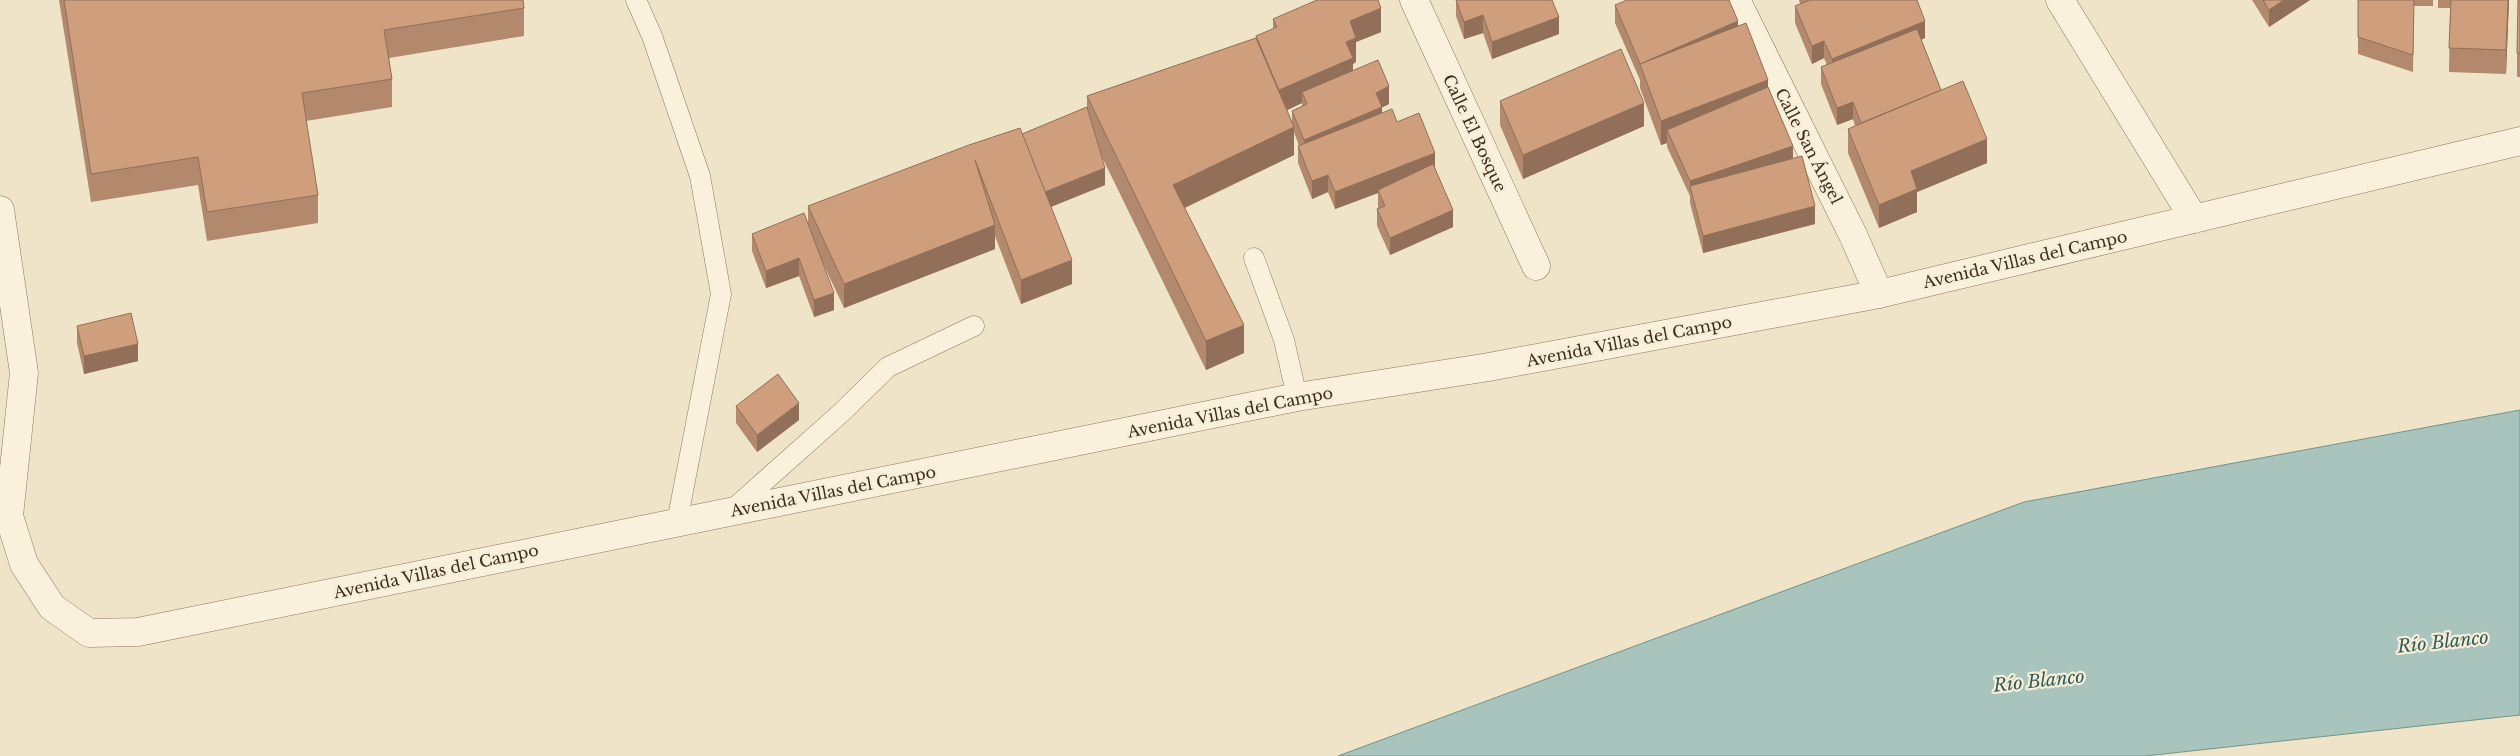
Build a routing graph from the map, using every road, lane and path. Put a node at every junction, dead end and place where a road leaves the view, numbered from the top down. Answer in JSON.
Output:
{"nodes":[{"id":1,"x":636,"y":0,"type":"edge"},
{"id":2,"x":1414,"y":0,"type":"edge"},
{"id":3,"x":1736,"y":0,"type":"edge"},
{"id":4,"x":2060,"y":0,"type":"edge"},
{"id":5,"x":2520,"y":141,"type":"edge"},
{"id":6,"x":0,"y":210,"type":"edge"},
{"id":7,"x":2194,"y":218,"type":"junction"},
{"id":8,"x":1254,"y":258,"type":"dead end"},
{"id":9,"x":1536,"y":266,"type":"dead end"},
{"id":10,"x":1878,"y":294,"type":"junction"},
{"id":11,"x":974,"y":326,"type":"dead end"},
{"id":12,"x":1297,"y":397,"type":"junction"},
{"id":13,"x":729,"y":512,"type":"junction"},
{"id":14,"x":4,"y":518,"type":"edge"},
{"id":15,"x":677,"y":522,"type":"junction"}],
"edges":[{"from":1,"to":15,"type":"lane"},
{"from":2,"to":9,"type":"street","name":"Calle El Bosque"},
{"from":3,"to":10,"type":"street","name":"Calle San Ángel"},
{"from":4,"to":7,"type":"street"},
{"from":5,"to":7,"type":"street","name":"Avenida Villas del Campo"},
{"from":6,"to":14,"type":"street"},
{"from":7,"to":10,"type":"street","name":"Avenida Villas del Campo"},
{"from":8,"to":12,"type":"lane"},
{"from":10,"to":12,"type":"street","name":"Avenida Villas del Campo"},
{"from":11,"to":13,"type":"lane"},
{"from":12,"to":13,"type":"street","name":"Avenida Villas del Campo"},
{"from":13,"to":15,"type":"street","name":"Avenida Villas del Campo"},
{"from":14,"to":15,"type":"street","name":"Avenida Villas del Campo"}]}
